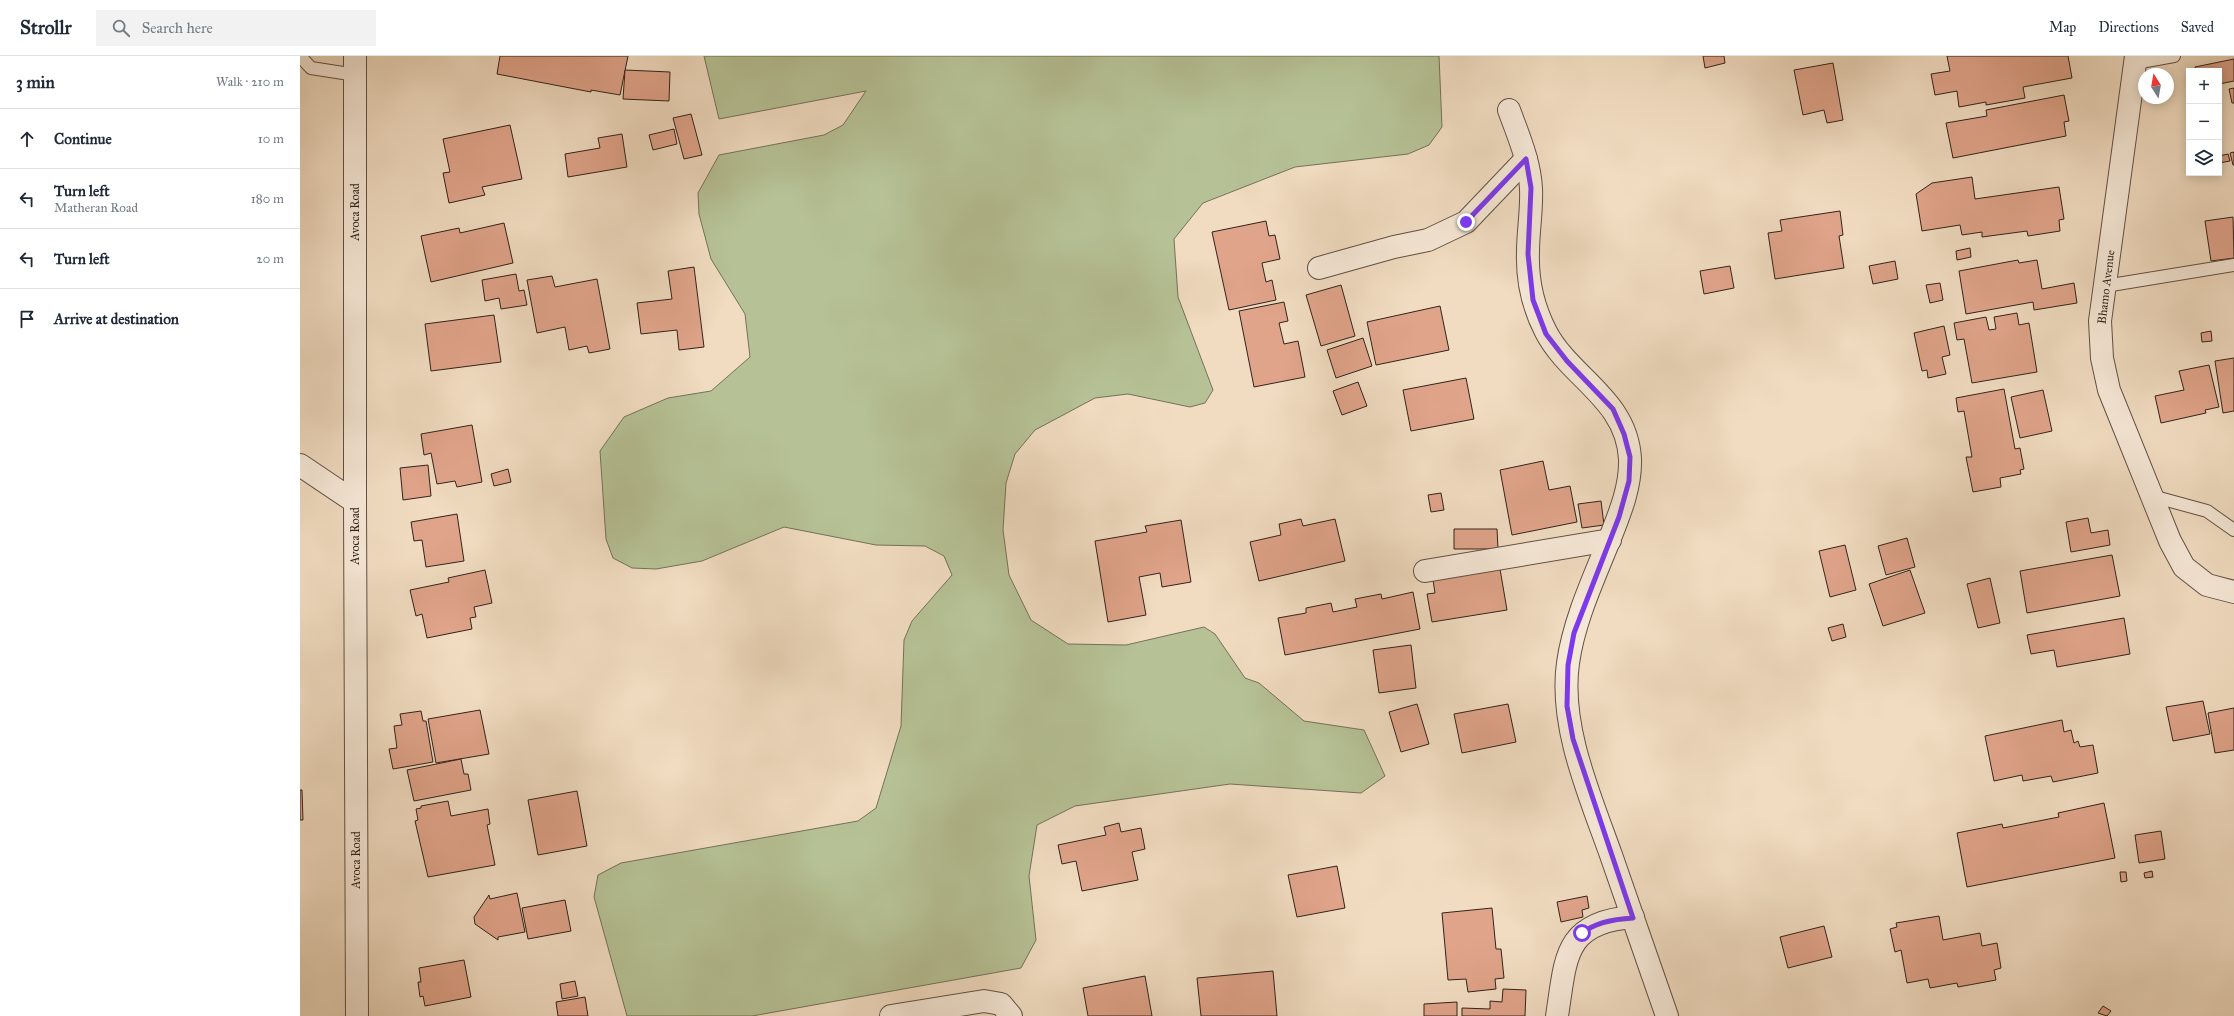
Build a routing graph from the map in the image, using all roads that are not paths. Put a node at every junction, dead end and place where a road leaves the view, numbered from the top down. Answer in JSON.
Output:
{"nodes":[{"id":1,"x":300,"y":56,"type":"edge"},
{"id":2,"x":2174,"y":56,"type":"edge"},
{"id":3,"x":2135,"y":60,"type":"edge"},
{"id":4,"x":356,"y":65,"type":"edge"},
{"id":5,"x":1509,"y":110,"type":"dead end"},
{"id":6,"x":1526,"y":159,"type":"junction"},
{"id":7,"x":2234,"y":265,"type":"edge"},
{"id":8,"x":1319,"y":268,"type":"dead end"},
{"id":9,"x":2105,"y":286,"type":"junction"},
{"id":10,"x":300,"y":465,"type":"edge"},
{"id":11,"x":2152,"y":496,"type":"junction"},
{"id":12,"x":354,"y":502,"type":"junction"},
{"id":13,"x":2234,"y":530,"type":"edge"},
{"id":14,"x":1610,"y":540,"type":"junction"},
{"id":15,"x":1425,"y":571,"type":"dead end"},
{"id":16,"x":2234,"y":592,"type":"edge"},
{"id":17,"x":1633,"y":918,"type":"junction"},
{"id":18,"x":357,"y":1016,"type":"edge"},
{"id":19,"x":891,"y":1016,"type":"edge"},
{"id":20,"x":1011,"y":1016,"type":"edge"},
{"id":21,"x":1557,"y":1016,"type":"edge"},
{"id":22,"x":1667,"y":1016,"type":"edge"}],
"edges":[{"from":1,"to":4,"type":"lane"},
{"from":2,"to":3,"type":"lane"},
{"from":3,"to":9,"type":"street","name":"Bhamo Avenue"},
{"from":4,"to":12,"type":"street","name":"Avoca Road"},
{"from":5,"to":6,"type":"street"},
{"from":6,"to":8,"type":"street"},
{"from":6,"to":14,"type":"street"},
{"from":7,"to":9,"type":"lane"},
{"from":9,"to":11,"type":"street","name":"Bhamo Avenue"},
{"from":10,"to":12,"type":"street"},
{"from":11,"to":13,"type":"lane"},
{"from":11,"to":16,"type":"street","name":"Bhamo Avenue"},
{"from":12,"to":18,"type":"street","name":"Avoca Road"},
{"from":14,"to":15,"type":"street"},
{"from":14,"to":17,"type":"street"},
{"from":17,"to":21,"type":"street"},
{"from":17,"to":22,"type":"street"},
{"from":19,"to":20,"type":"street"}]}
